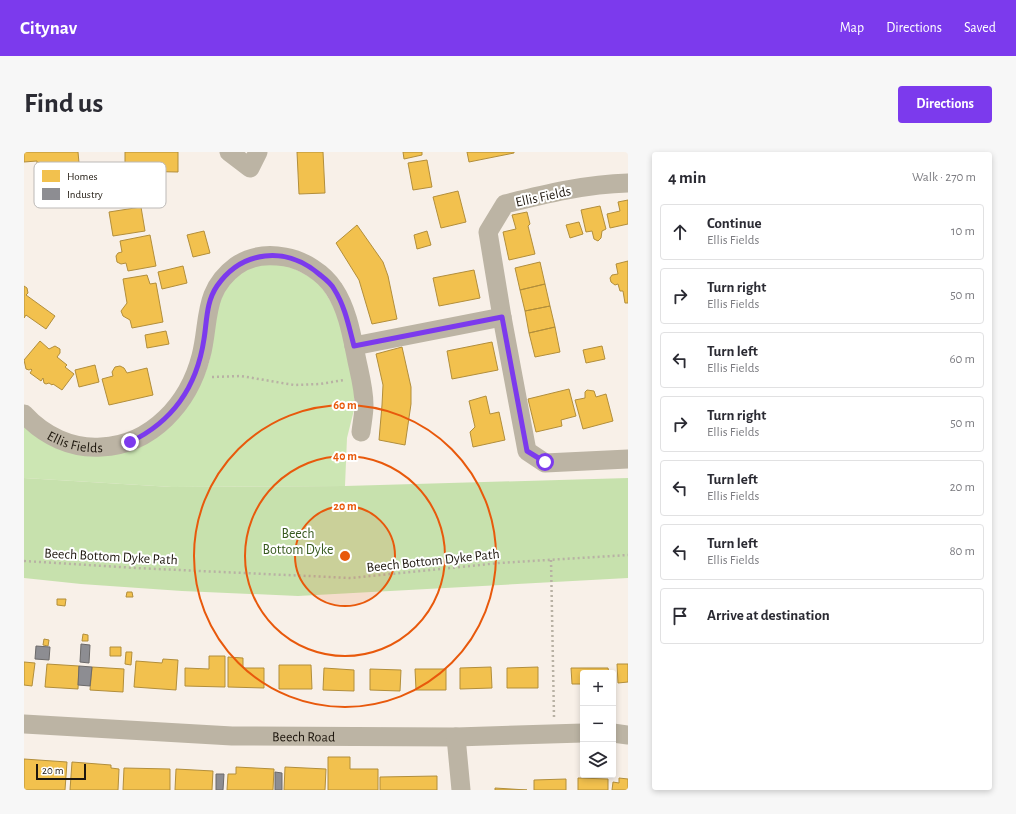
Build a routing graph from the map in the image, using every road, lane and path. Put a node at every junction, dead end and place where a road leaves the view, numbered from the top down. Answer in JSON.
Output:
{"nodes":[{"id":1,"x":229,"y":152,"type":"edge"},
{"id":2,"x":258,"y":152,"type":"edge"},
{"id":3,"x":628,"y":183,"type":"edge"},
{"id":4,"x":502,"y":317,"type":"junction"},
{"id":5,"x":354,"y":346,"type":"junction"},
{"id":6,"x":360,"y":377,"type":"junction"},
{"id":7,"x":194,"y":378,"type":"junction"},
{"id":8,"x":24,"y":414,"type":"edge"},
{"id":9,"x":361,"y":432,"type":"dead end"},
{"id":10,"x":628,"y":459,"type":"edge"},
{"id":11,"x":628,"y":555,"type":"edge"},
{"id":12,"x":551,"y":560,"type":"junction"},
{"id":13,"x":24,"y":561,"type":"edge"},
{"id":14,"x":24,"y":724,"type":"edge"},
{"id":15,"x":580,"y":733,"type":"edge"},
{"id":16,"x":616,"y":733,"type":"edge"},
{"id":17,"x":554,"y":734,"type":"junction"},
{"id":18,"x":628,"y":735,"type":"edge"},
{"id":19,"x":456,"y":737,"type":"junction"},
{"id":20,"x":460,"y":790,"type":"edge"}],
"edges":[{"from":1,"to":2,"type":"street"},
{"from":3,"to":4,"type":"street","name":"Ellis Fields"},
{"from":4,"to":5,"type":"street"},
{"from":4,"to":10,"type":"street","name":"Ellis Fields"},
{"from":5,"to":6,"type":"street","name":"Ellis Fields"},
{"from":5,"to":7,"type":"street","name":"Ellis Fields"},
{"from":6,"to":7,"type":"path"},
{"from":6,"to":9,"type":"street","name":"Ellis Fields"},
{"from":7,"to":8,"type":"street","name":"Ellis Fields"},
{"from":11,"to":12,"type":"path","name":"Beech Bottom Dyke Path"},
{"from":12,"to":13,"type":"path","name":"Beech Bottom Dyke Path"},
{"from":12,"to":17,"type":"path"},
{"from":14,"to":19,"type":"street","name":"Beech Road"},
{"from":15,"to":17,"type":"street","name":"Beech Road"},
{"from":16,"to":18,"type":"street"},
{"from":17,"to":19,"type":"street","name":"Beech Road"},
{"from":19,"to":20,"type":"street"}]}
